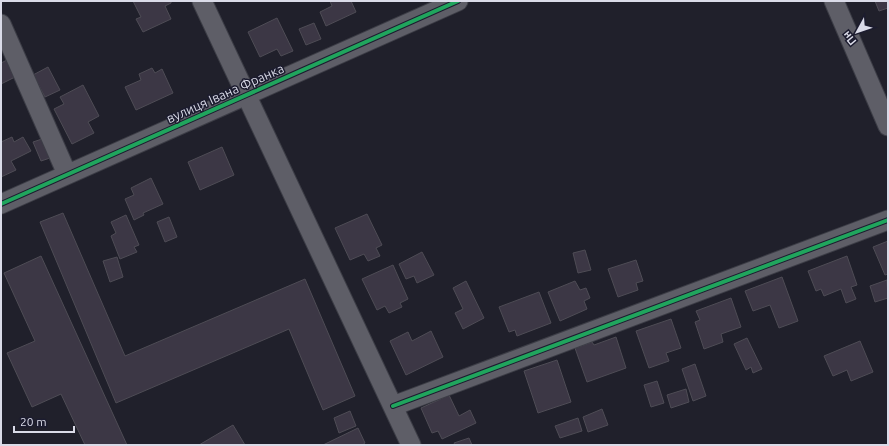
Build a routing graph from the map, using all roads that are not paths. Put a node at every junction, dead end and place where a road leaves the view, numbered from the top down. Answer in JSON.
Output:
{"nodes":[{"id":1,"x":202,"y":1,"type":"edge"},
{"id":2,"x":458,"y":1,"type":"edge"},
{"id":3,"x":834,"y":1,"type":"edge"},
{"id":4,"x":1,"y":24,"type":"edge"},
{"id":5,"x":246,"y":95,"type":"junction"},
{"id":6,"x":888,"y":126,"type":"edge"},
{"id":7,"x":67,"y":174,"type":"junction"},
{"id":8,"x":1,"y":204,"type":"edge"},
{"id":9,"x":888,"y":220,"type":"edge"},
{"id":10,"x":393,"y":406,"type":"junction"},
{"id":11,"x":411,"y":445,"type":"edge"}],
"edges":[{"from":1,"to":5,"type":"street"},
{"from":2,"to":5,"type":"street","name":"вулиця Івана Франка"},
{"from":3,"to":6,"type":"street"},
{"from":4,"to":7,"type":"street"},
{"from":5,"to":7,"type":"street","name":"вулиця Івана Франка"},
{"from":5,"to":10,"type":"street"},
{"from":7,"to":8,"type":"street","name":"вулиця Івана Франка"},
{"from":9,"to":10,"type":"street"},
{"from":10,"to":11,"type":"street"}]}
